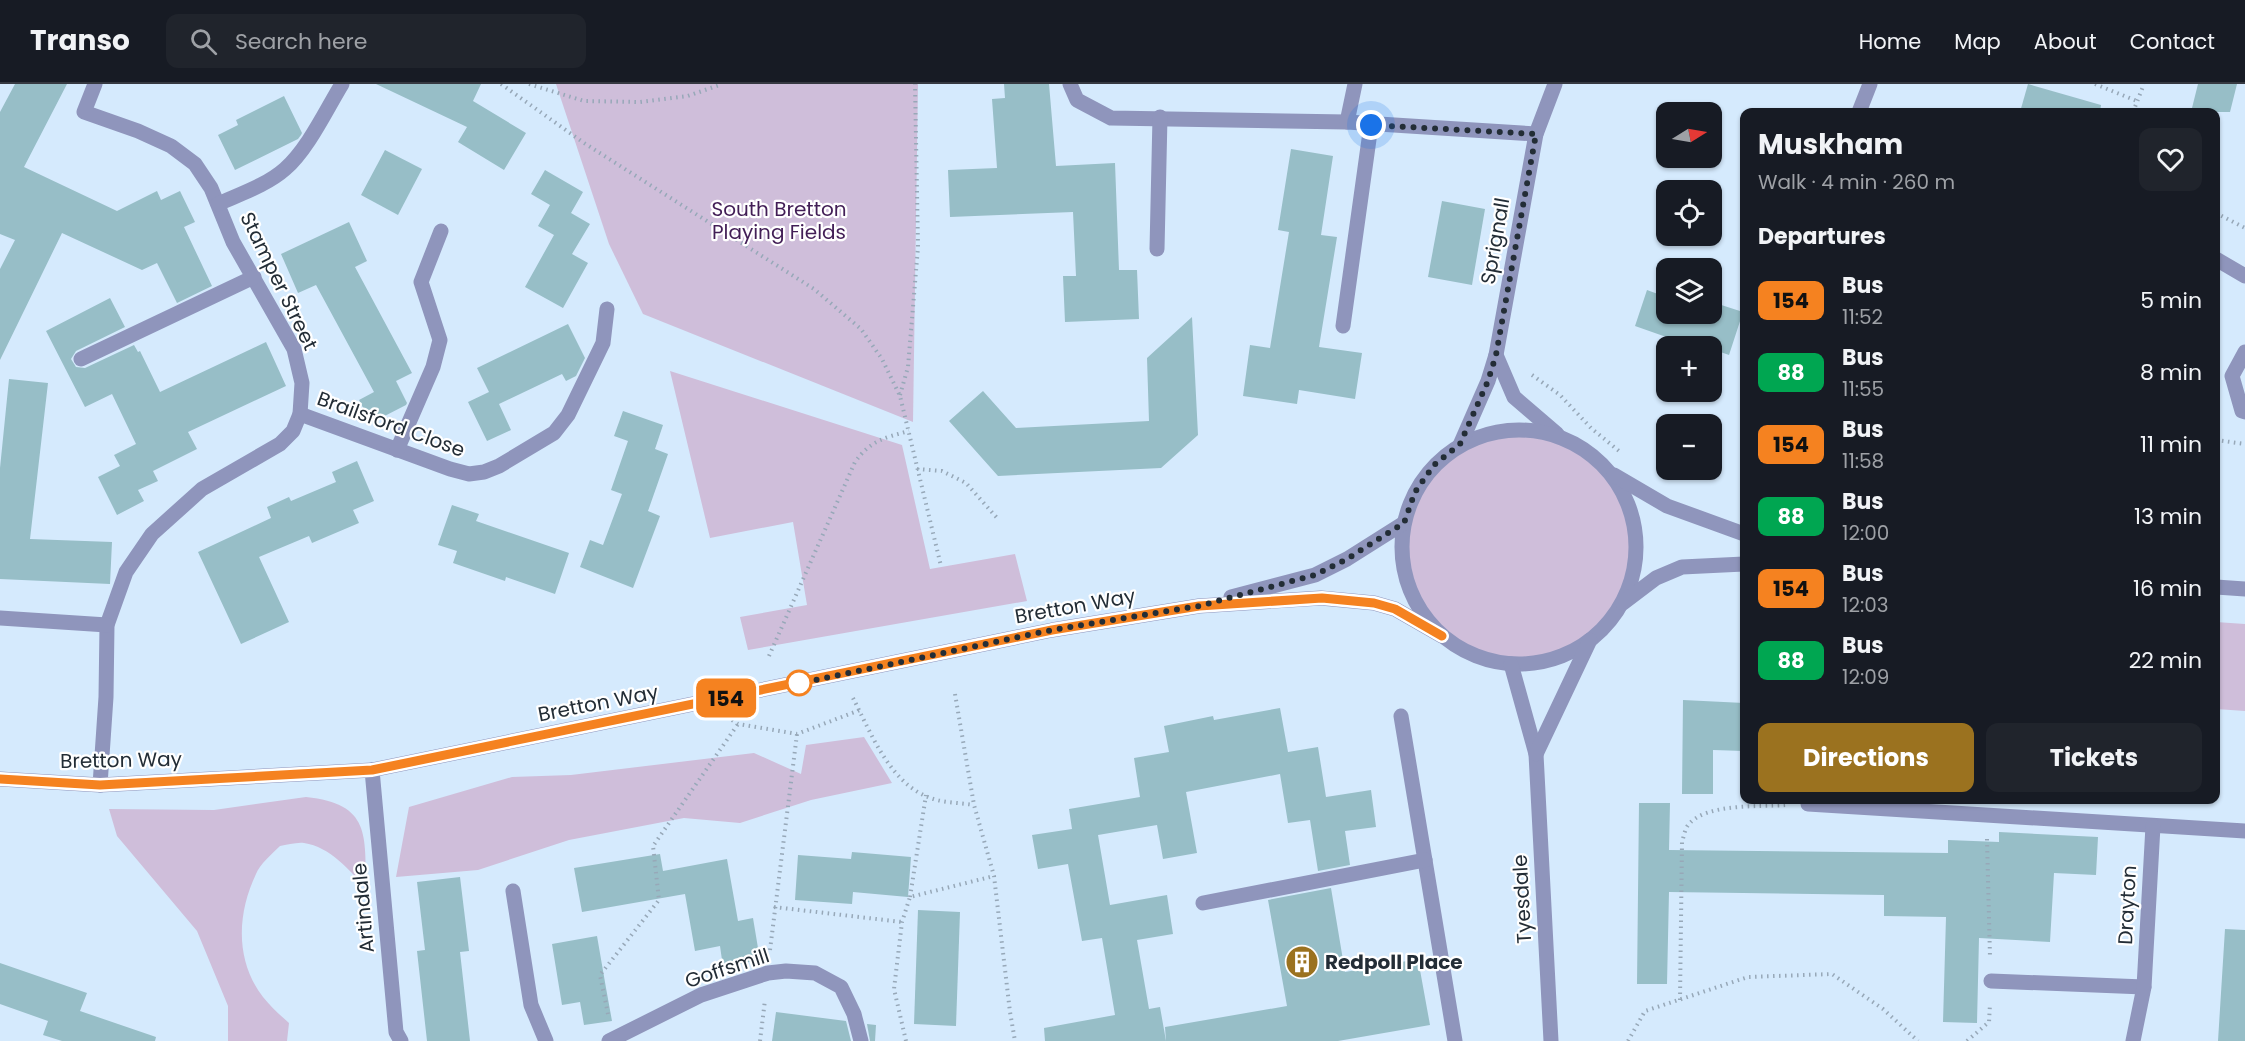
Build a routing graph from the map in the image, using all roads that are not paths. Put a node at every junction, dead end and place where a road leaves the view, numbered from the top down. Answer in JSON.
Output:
{"nodes":[{"id":1,"x":94,"y":84,"type":"edge"},
{"id":2,"x":342,"y":84,"type":"edge"},
{"id":3,"x":1070,"y":84,"type":"edge"},
{"id":4,"x":1355,"y":84,"type":"edge"},
{"id":5,"x":1555,"y":84,"type":"edge"},
{"id":6,"x":1870,"y":84,"type":"edge"},
{"id":7,"x":1861,"y":108,"type":"edge"},
{"id":8,"x":1160,"y":117,"type":"junction"},
{"id":9,"x":1347,"y":122,"type":"junction"},
{"id":10,"x":1371,"y":125,"type":"junction"},
{"id":11,"x":1536,"y":134,"type":"junction"},
{"id":12,"x":218,"y":204,"type":"junction"},
{"id":13,"x":441,"y":231,"type":"dead end"},
{"id":14,"x":1157,"y":249,"type":"dead end"},
{"id":15,"x":2220,"y":261,"type":"edge"},
{"id":16,"x":2245,"y":276,"type":"edge"},
{"id":17,"x":254,"y":277,"type":"junction"},
{"id":18,"x":607,"y":309,"type":"dead end"},
{"id":19,"x":1343,"y":326,"type":"dead end"},
{"id":20,"x":2245,"y":352,"type":"edge"},
{"id":21,"x":1496,"y":355,"type":"junction"},
{"id":22,"x":81,"y":359,"type":"dead end"},
{"id":23,"x":2245,"y":412,"type":"edge"},
{"id":24,"x":300,"y":414,"type":"junction"},
{"id":25,"x":1559,"y":435,"type":"junction"},
{"id":26,"x":1460,"y":444,"type":"junction"},
{"id":27,"x":397,"y":450,"type":"junction"},
{"id":28,"x":1612,"y":473,"type":"junction"},
{"id":29,"x":1404,"y":523,"type":"junction"},
{"id":30,"x":1740,"y":533,"type":"edge"},
{"id":31,"x":1740,"y":564,"type":"edge"},
{"id":32,"x":2220,"y":587,"type":"edge"},
{"id":33,"x":2245,"y":589,"type":"edge"},
{"id":34,"x":1623,"y":603,"type":"junction"},
{"id":35,"x":1199,"y":606,"type":"junction"},
{"id":36,"x":0,"y":618,"type":"edge"},
{"id":37,"x":107,"y":625,"type":"junction"},
{"id":38,"x":1442,"y":636,"type":"junction"},
{"id":39,"x":1590,"y":640,"type":"junction"},
{"id":40,"x":1511,"y":664,"type":"junction"},
{"id":41,"x":1401,"y":716,"type":"dead end"},
{"id":42,"x":1536,"y":754,"type":"junction"},
{"id":43,"x":372,"y":770,"type":"junction"},
{"id":44,"x":0,"y":779,"type":"edge"},
{"id":45,"x":100,"y":785,"type":"junction"},
{"id":46,"x":1879,"y":804,"type":"edge"},
{"id":47,"x":2153,"y":826,"type":"junction"},
{"id":48,"x":2245,"y":831,"type":"edge"},
{"id":49,"x":1425,"y":860,"type":"junction"},
{"id":50,"x":513,"y":891,"type":"dead end"},
{"id":51,"x":1203,"y":903,"type":"dead end"},
{"id":52,"x":1990,"y":981,"type":"road end"},
{"id":53,"x":2144,"y":987,"type":"junction"},
{"id":54,"x":611,"y":1040,"type":"edge"},
{"id":55,"x":401,"y":1041,"type":"edge"},
{"id":56,"x":546,"y":1041,"type":"edge"},
{"id":57,"x":861,"y":1041,"type":"edge"},
{"id":58,"x":1455,"y":1041,"type":"edge"},
{"id":59,"x":1551,"y":1041,"type":"edge"},
{"id":60,"x":2133,"y":1041,"type":"edge"}],
"edges":[{"from":1,"to":12,"type":"street","name":"Stamper Street"},
{"from":2,"to":12,"type":"street"},
{"from":3,"to":8,"type":"street"},
{"from":4,"to":9,"type":"street"},
{"from":5,"to":11,"type":"street","name":"Sprignall"},
{"from":6,"to":7,"type":"street"},
{"from":8,"to":9,"type":"street"},
{"from":8,"to":14,"type":"street"},
{"from":9,"to":10,"type":"street"},
{"from":10,"to":11,"type":"street"},
{"from":10,"to":19,"type":"street"},
{"from":11,"to":21,"type":"street","name":"Sprignall"},
{"from":12,"to":17,"type":"street","name":"Stamper Street"},
{"from":13,"to":27,"type":"street"},
{"from":15,"to":16,"type":"street"},
{"from":17,"to":22,"type":"street"},
{"from":17,"to":24,"type":"street","name":"Stamper Street"},
{"from":18,"to":27,"type":"street","name":"Brailsford Close"},
{"from":20,"to":23,"type":"street"},
{"from":21,"to":25,"type":"street"},
{"from":21,"to":26,"type":"street","name":"Sprignall"},
{"from":24,"to":27,"type":"street","name":"Brailsford Close"},
{"from":24,"to":37,"type":"street","name":"Stamper Street"},
{"from":25,"to":26,"type":"street"},
{"from":25,"to":28,"type":"street"},
{"from":26,"to":29,"type":"street"},
{"from":28,"to":30,"type":"street"},
{"from":28,"to":34,"type":"street"},
{"from":29,"to":35,"type":"street","name":"Bretton Way"},
{"from":29,"to":38,"type":"street"},
{"from":31,"to":34,"type":"street"},
{"from":32,"to":33,"type":"street"},
{"from":34,"to":39,"type":"street"},
{"from":35,"to":38,"type":"street","name":"Bretton Way"},
{"from":35,"to":43,"type":"street","name":"Bretton Way"},
{"from":36,"to":37,"type":"street"},
{"from":37,"to":45,"type":"street","name":"Stamper Street"},
{"from":38,"to":40,"type":"street","name":"Bretton Way"},
{"from":39,"to":40,"type":"street","name":"Bretton Way"},
{"from":39,"to":42,"type":"street","name":"Tyesdale"},
{"from":40,"to":42,"type":"street","name":"Tyesdale"},
{"from":41,"to":49,"type":"street"},
{"from":42,"to":59,"type":"street","name":"Tyesdale"},
{"from":43,"to":45,"type":"street","name":"Bretton Way"},
{"from":43,"to":55,"type":"street","name":"Artindale"},
{"from":44,"to":45,"type":"street","name":"Bretton Way"},
{"from":46,"to":47,"type":"street"},
{"from":47,"to":48,"type":"street"},
{"from":47,"to":53,"type":"street","name":"Drayton"},
{"from":49,"to":51,"type":"street"},
{"from":49,"to":58,"type":"street"},
{"from":50,"to":56,"type":"street"},
{"from":52,"to":53,"type":"street"},
{"from":53,"to":60,"type":"street","name":"Drayton"},
{"from":54,"to":57,"type":"street","name":"Goffsmill"}]}
